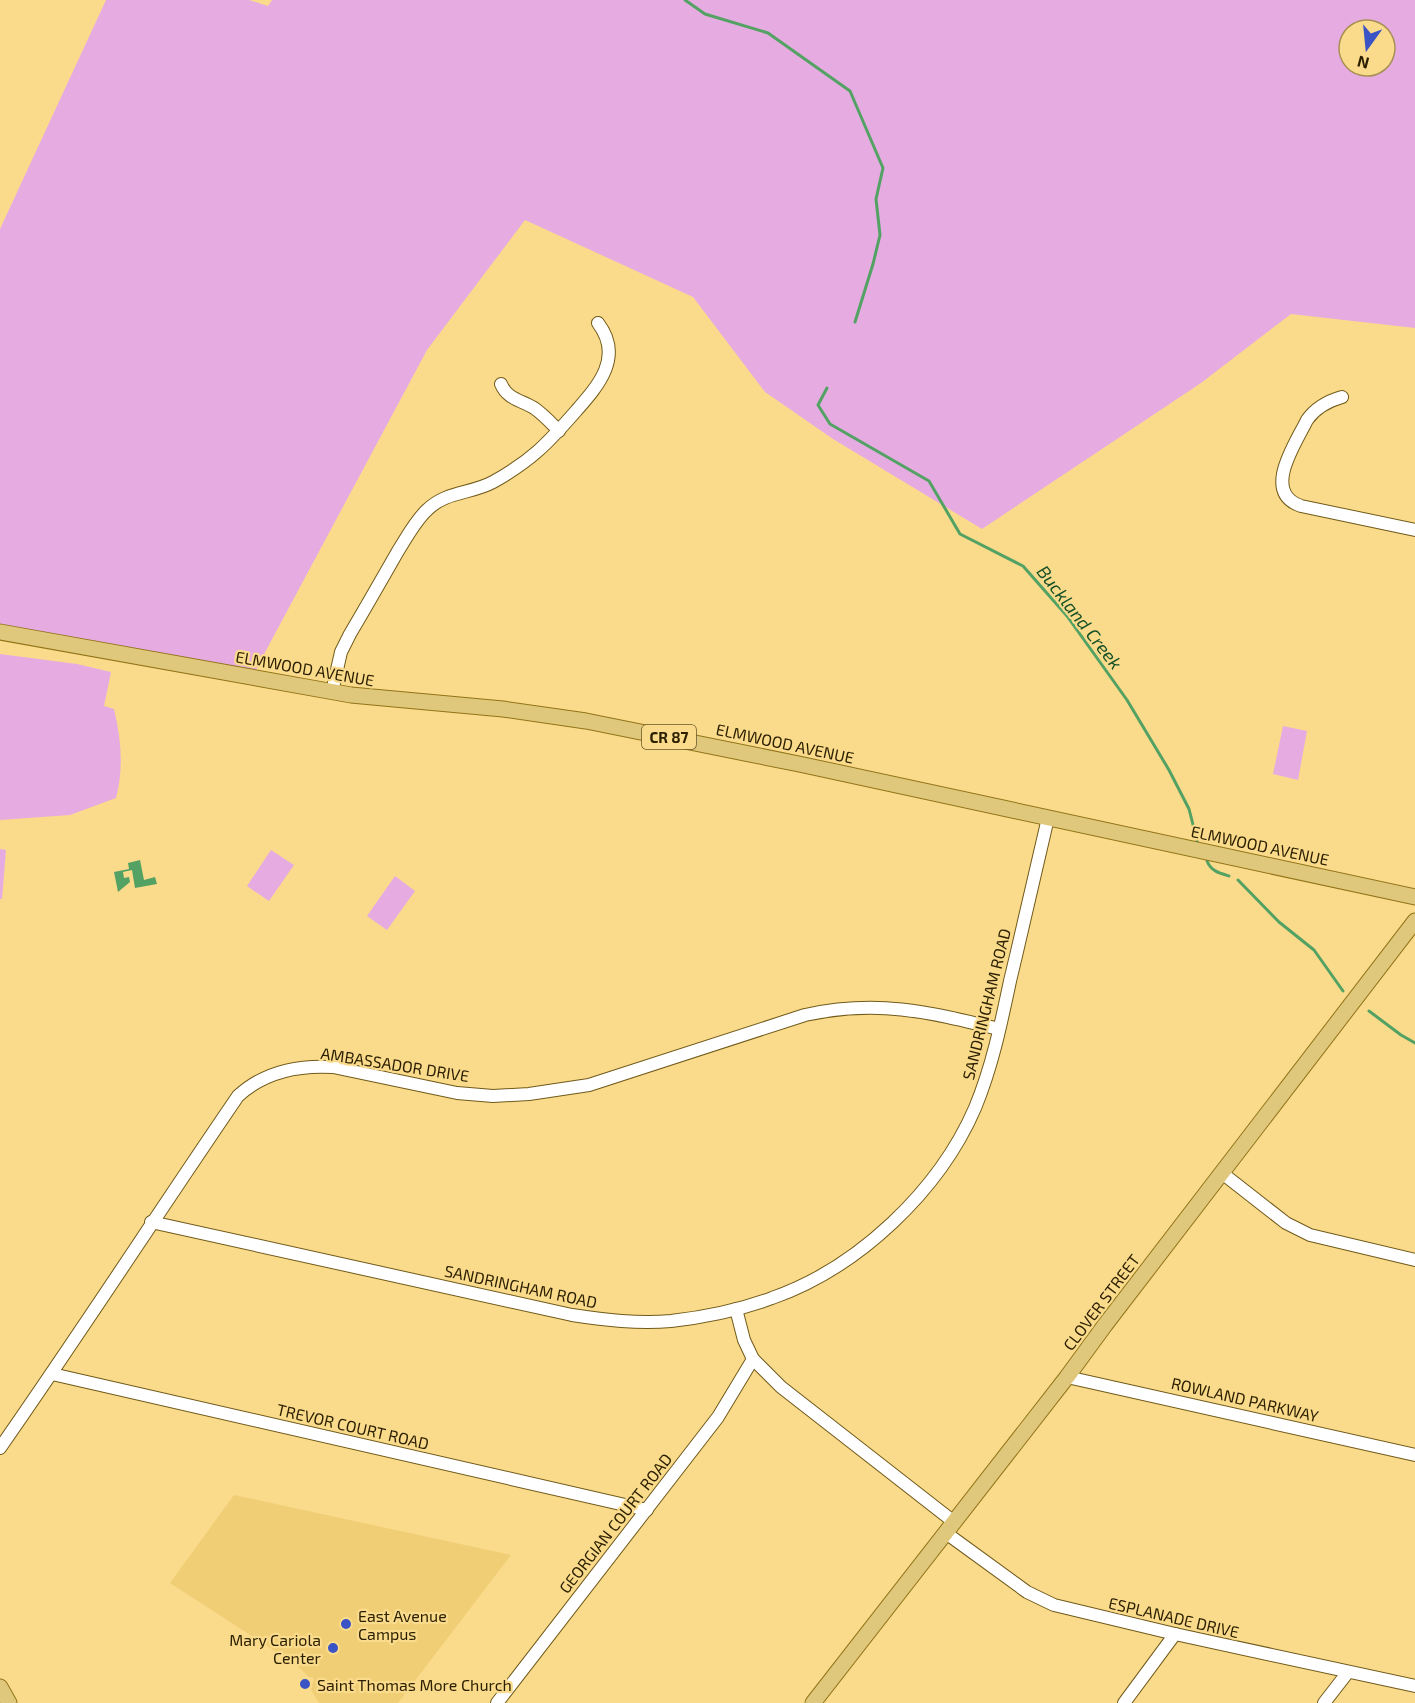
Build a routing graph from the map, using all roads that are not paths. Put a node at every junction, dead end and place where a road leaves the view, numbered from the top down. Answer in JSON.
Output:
{"nodes":[{"id":1,"x":598,"y":323,"type":"dead end"},
{"id":2,"x":501,"y":384,"type":"dead end"},
{"id":3,"x":1342,"y":397,"type":"dead end"},
{"id":4,"x":559,"y":431,"type":"junction"},
{"id":5,"x":1415,"y":530,"type":"edge"},
{"id":6,"x":0,"y":632,"type":"edge"},
{"id":7,"x":332,"y":692,"type":"junction"},
{"id":8,"x":1048,"y":818,"type":"junction"},
{"id":9,"x":1415,"y":897,"type":"edge"},
{"id":10,"x":1415,"y":921,"type":"edge"},
{"id":11,"x":999,"y":1029,"type":"junction"},
{"id":12,"x":1222,"y":1173,"type":"junction"},
{"id":13,"x":152,"y":1222,"type":"junction"},
{"id":14,"x":1415,"y":1260,"type":"edge"},
{"id":15,"x":736,"y":1309,"type":"junction"},
{"id":16,"x":753,"y":1359,"type":"junction"},
{"id":17,"x":51,"y":1374,"type":"junction"},
{"id":18,"x":1067,"y":1377,"type":"junction"},
{"id":19,"x":0,"y":1448,"type":"edge"},
{"id":20,"x":1415,"y":1455,"type":"edge"},
{"id":21,"x":647,"y":1510,"type":"junction"},
{"id":22,"x":950,"y":1528,"type":"junction"},
{"id":23,"x":1175,"y":1634,"type":"junction"},
{"id":24,"x":1348,"y":1672,"type":"junction"},
{"id":25,"x":0,"y":1686,"type":"edge"},
{"id":26,"x":1415,"y":1686,"type":"edge"},
{"id":27,"x":9,"y":1703,"type":"edge"},
{"id":28,"x":497,"y":1703,"type":"edge"},
{"id":29,"x":813,"y":1703,"type":"edge"},
{"id":30,"x":1124,"y":1703,"type":"edge"},
{"id":31,"x":1324,"y":1703,"type":"edge"}],
"edges":[{"from":1,"to":4,"type":"street"},
{"from":2,"to":4,"type":"street"},
{"from":3,"to":5,"type":"street"},
{"from":4,"to":7,"type":"street"},
{"from":6,"to":7,"type":"main road","name":"ELMWOOD AVENUE","number":"CR 87"},
{"from":7,"to":8,"type":"main road","name":"ELMWOOD AVENUE","number":"CR 87"},
{"from":8,"to":9,"type":"main road","name":"ELMWOOD AVENUE","number":"CR 87"},
{"from":8,"to":11,"type":"street","name":"SANDRINGHAM ROAD"},
{"from":10,"to":12,"type":"main road","name":"CLOVER STREET"},
{"from":11,"to":13,"type":"street","name":"AMBASSADOR DRIVE"},
{"from":11,"to":15,"type":"street","name":"SANDRINGHAM ROAD"},
{"from":12,"to":14,"type":"street"},
{"from":12,"to":18,"type":"main road","name":"CLOVER STREET"},
{"from":13,"to":15,"type":"street","name":"SANDRINGHAM ROAD"},
{"from":13,"to":17,"type":"street","name":"AMBASSADOR DRIVE"},
{"from":15,"to":16,"type":"street","name":"ESPLANADE DRIVE"},
{"from":16,"to":21,"type":"street","name":"GEORGIAN COURT ROAD"},
{"from":16,"to":22,"type":"street","name":"ESPLANADE DRIVE"},
{"from":17,"to":19,"type":"street","name":"AMBASSADOR DRIVE"},
{"from":17,"to":21,"type":"street","name":"TREVOR COURT ROAD"},
{"from":18,"to":20,"type":"street","name":"ROWLAND PARKWAY"},
{"from":18,"to":22,"type":"main road","name":"CLOVER STREET"},
{"from":21,"to":28,"type":"street","name":"GEORGIAN COURT ROAD"},
{"from":22,"to":23,"type":"street","name":"ESPLANADE DRIVE"},
{"from":22,"to":29,"type":"main road","name":"CLOVER STREET"},
{"from":23,"to":24,"type":"street","name":"ESPLANADE DRIVE"},
{"from":23,"to":30,"type":"street"},
{"from":24,"to":26,"type":"street","name":"ESPLANADE DRIVE"},
{"from":24,"to":31,"type":"street"},
{"from":25,"to":27,"type":"main road"}]}
